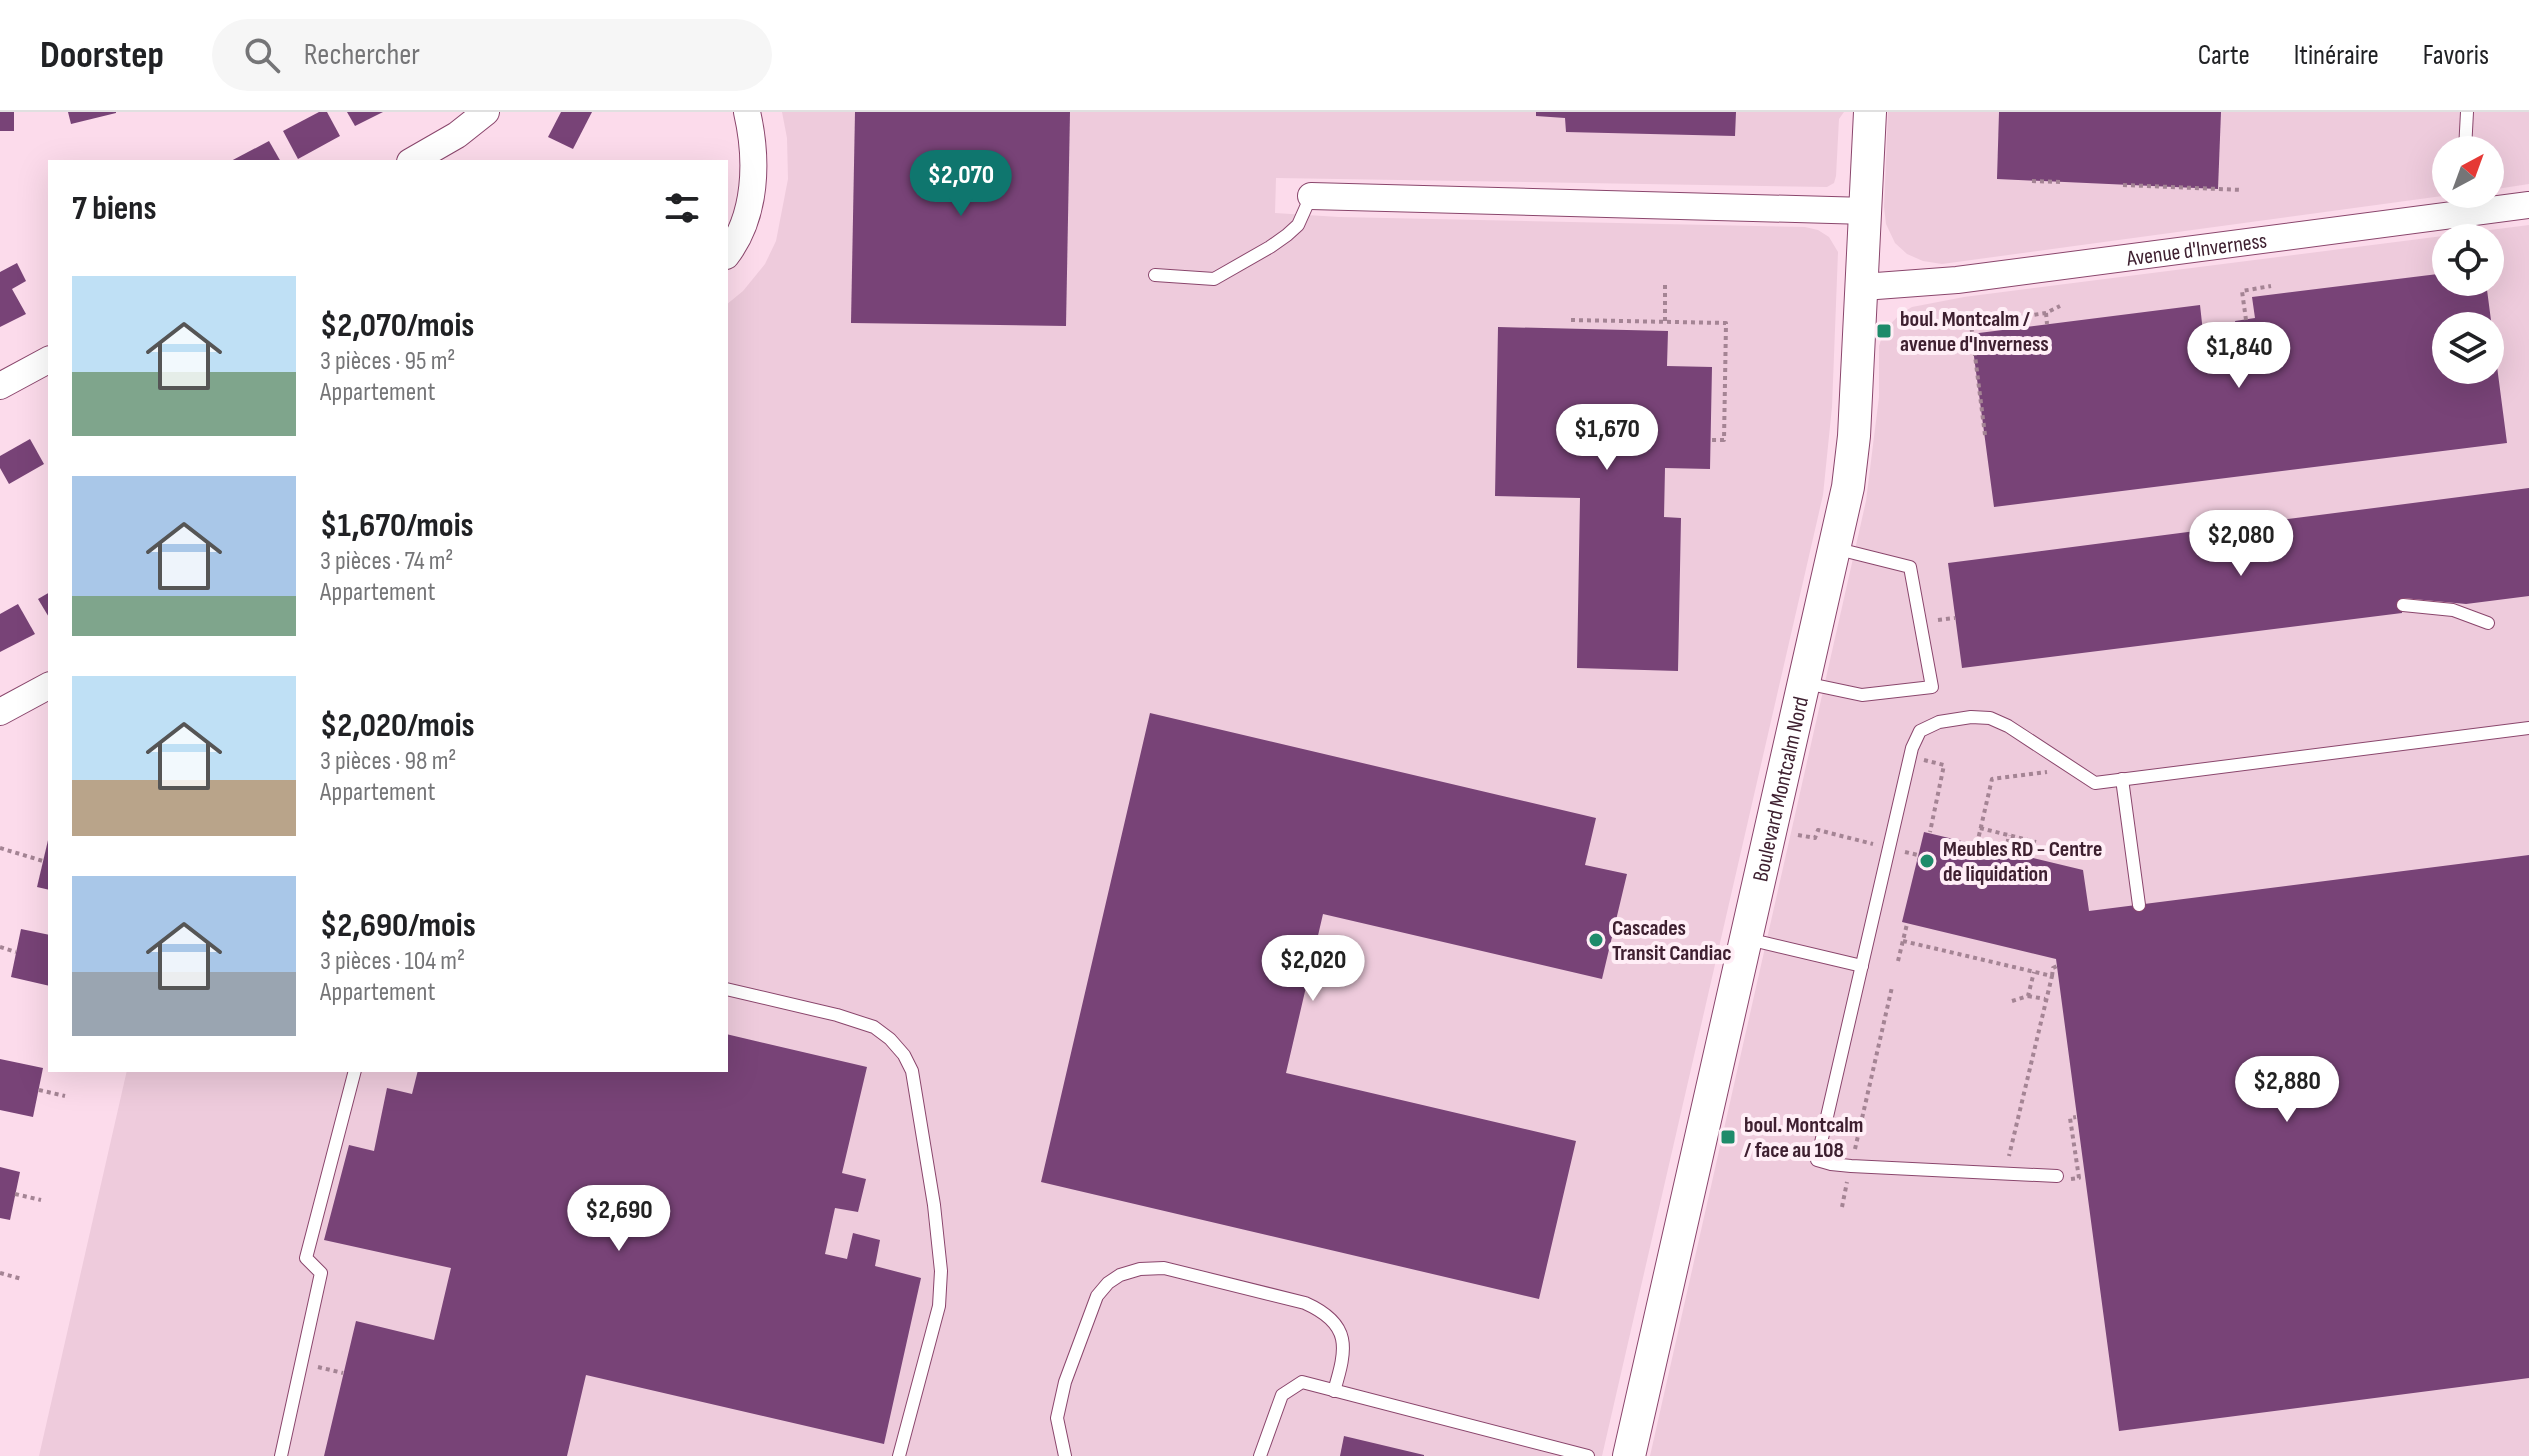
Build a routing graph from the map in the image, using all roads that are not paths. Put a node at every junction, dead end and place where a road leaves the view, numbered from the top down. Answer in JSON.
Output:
{"nodes":[{"id":1,"x":486,"y":112,"type":"edge"},
{"id":2,"x":747,"y":112,"type":"edge"},
{"id":3,"x":1870,"y":112,"type":"edge"},
{"id":4,"x":2467,"y":112,"type":"edge"},
{"id":5,"x":2466,"y":136,"type":"edge"},
{"id":6,"x":413,"y":160,"type":"edge"},
{"id":7,"x":1311,"y":196,"type":"joint"},
{"id":8,"x":2529,"y":205,"type":"edge"},
{"id":9,"x":1867,"y":211,"type":"junction"},
{"id":10,"x":728,"y":253,"type":"edge"},
{"id":11,"x":1155,"y":275,"type":"dead end"},
{"id":12,"x":1863,"y":287,"type":"junction"},
{"id":13,"x":48,"y":360,"type":"edge"},
{"id":14,"x":0,"y":386,"type":"edge"},
{"id":15,"x":1834,"y":548,"type":"junction"},
{"id":16,"x":2403,"y":605,"type":"dead end"},
{"id":17,"x":2488,"y":623,"type":"dead end"},
{"id":18,"x":1805,"y":683,"type":"junction"},
{"id":19,"x":48,"y":686,"type":"edge"},
{"id":20,"x":0,"y":712,"type":"edge"},
{"id":21,"x":2529,"y":728,"type":"edge"},
{"id":22,"x":2122,"y":779,"type":"junction"},
{"id":23,"x":2139,"y":905,"type":"dead end"},
{"id":24,"x":1747,"y":938,"type":"junction"},
{"id":25,"x":1862,"y":966,"type":"junction"},
{"id":26,"x":728,"y":989,"type":"edge"},
{"id":27,"x":354,"y":1072,"type":"edge"},
{"id":28,"x":2060,"y":1178,"type":"road end"},
{"id":29,"x":1334,"y":1391,"type":"junction"},
{"id":30,"x":281,"y":1456,"type":"edge"},
{"id":31,"x":899,"y":1456,"type":"edge"},
{"id":32,"x":1065,"y":1456,"type":"edge"},
{"id":33,"x":1260,"y":1456,"type":"edge"},
{"id":34,"x":1588,"y":1456,"type":"edge"},
{"id":35,"x":1629,"y":1456,"type":"edge"}],
"edges":[{"from":1,"to":6,"type":"street"},
{"from":2,"to":10,"type":"street"},
{"from":3,"to":9,"type":"street","name":"Boulevard Montcalm Nord"},
{"from":4,"to":5,"type":"lane"},
{"from":7,"to":9,"type":"street"},
{"from":7,"to":11,"type":"lane"},
{"from":8,"to":12,"type":"street","name":"Avenue d'Inverness"},
{"from":9,"to":12,"type":"street","name":"Boulevard Montcalm Nord"},
{"from":12,"to":15,"type":"street","name":"Boulevard Montcalm Nord"},
{"from":13,"to":14,"type":"street"},
{"from":15,"to":18,"type":"street","name":"Boulevard Montcalm Nord"},
{"from":15,"to":18,"type":"lane"},
{"from":16,"to":17,"type":"lane"},
{"from":18,"to":24,"type":"street","name":"Boulevard Montcalm Nord"},
{"from":19,"to":20,"type":"street"},
{"from":21,"to":22,"type":"lane"},
{"from":22,"to":23,"type":"lane"},
{"from":22,"to":25,"type":"lane"},
{"from":24,"to":25,"type":"lane"},
{"from":24,"to":35,"type":"street","name":"Boulevard Montcalm Nord"},
{"from":25,"to":28,"type":"lane"},
{"from":26,"to":31,"type":"lane"},
{"from":27,"to":30,"type":"lane"},
{"from":29,"to":32,"type":"lane"},
{"from":29,"to":33,"type":"lane"},
{"from":29,"to":34,"type":"lane"}]}
